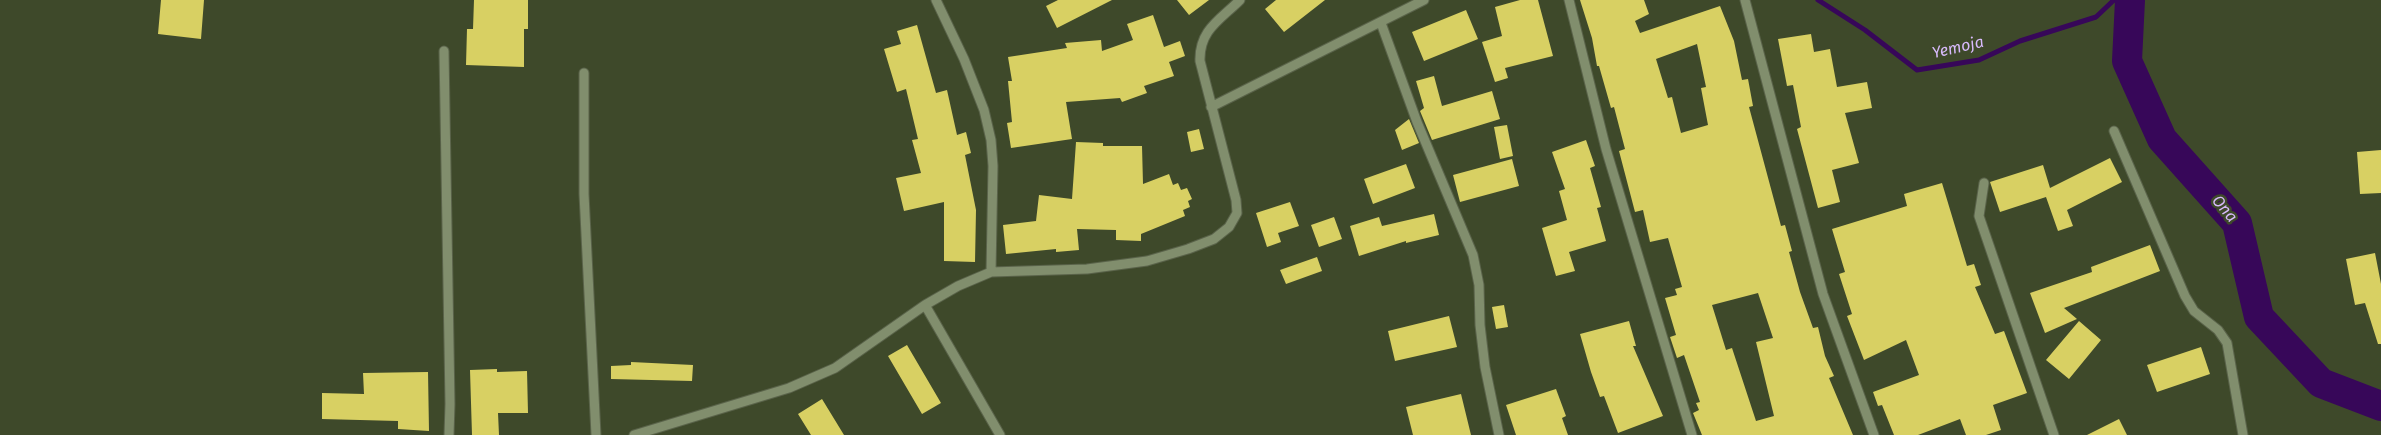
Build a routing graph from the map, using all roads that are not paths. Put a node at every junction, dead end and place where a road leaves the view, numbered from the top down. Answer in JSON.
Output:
{"nodes":[{"id":1,"x":936,"y":0,"type":"edge"},
{"id":2,"x":1240,"y":0,"type":"edge"},
{"id":3,"x":1424,"y":0,"type":"edge"},
{"id":4,"x":1569,"y":0,"type":"edge"},
{"id":5,"x":1745,"y":0,"type":"edge"},
{"id":6,"x":1381,"y":23,"type":"junction"},
{"id":7,"x":444,"y":52,"type":"dead end"},
{"id":8,"x":584,"y":73,"type":"dead end"},
{"id":9,"x":1211,"y":107,"type":"junction"},
{"id":10,"x":2114,"y":131,"type":"dead end"},
{"id":11,"x":1984,"y":183,"type":"dead end"},
{"id":12,"x":991,"y":272,"type":"junction"},
{"id":13,"x":925,"y":305,"type":"junction"},
{"id":14,"x":449,"y":435,"type":"edge"},
{"id":15,"x":596,"y":435,"type":"edge"},
{"id":16,"x":634,"y":435,"type":"edge"},
{"id":17,"x":1000,"y":435,"type":"edge"},
{"id":18,"x":1499,"y":435,"type":"edge"},
{"id":19,"x":1692,"y":435,"type":"edge"},
{"id":20,"x":1874,"y":435,"type":"edge"},
{"id":21,"x":2054,"y":435,"type":"edge"},
{"id":22,"x":2243,"y":435,"type":"edge"}],
"edges":[{"from":1,"to":12,"type":"street"},
{"from":2,"to":9,"type":"street"},
{"from":3,"to":6,"type":"street"},
{"from":4,"to":19,"type":"street"},
{"from":5,"to":20,"type":"street"},
{"from":6,"to":9,"type":"street"},
{"from":6,"to":18,"type":"street"},
{"from":7,"to":14,"type":"street"},
{"from":8,"to":15,"type":"street"},
{"from":9,"to":12,"type":"street"},
{"from":10,"to":22,"type":"street"},
{"from":11,"to":21,"type":"street"},
{"from":12,"to":13,"type":"street"},
{"from":13,"to":16,"type":"street"},
{"from":13,"to":17,"type":"street"}]}
